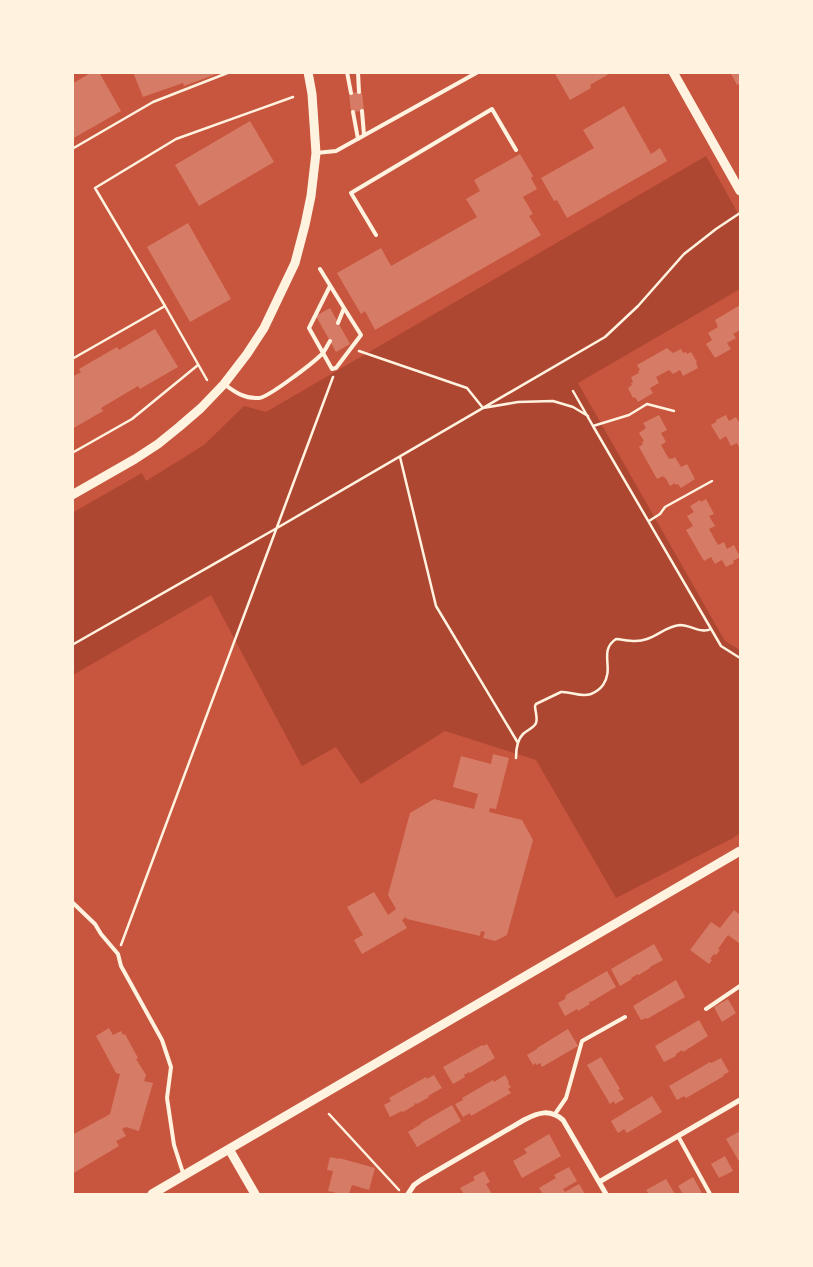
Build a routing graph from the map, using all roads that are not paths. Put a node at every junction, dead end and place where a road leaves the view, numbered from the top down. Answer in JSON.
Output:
{"nodes":[{"id":1,"x":308,"y":72,"type":"edge"},
{"id":2,"x":347,"y":72,"type":"edge"},
{"id":3,"x":358,"y":72,"type":"edge"},
{"id":4,"x":478,"y":72,"type":"edge"},
{"id":5,"x":673,"y":72,"type":"edge"},
{"id":6,"x":359,"y":92,"type":"dead end"},
{"id":7,"x":351,"y":93,"type":"dead end"},
{"id":8,"x":362,"y":111,"type":"dead end"},
{"id":9,"x":353,"y":112,"type":"dead end"},
{"id":10,"x":364,"y":135,"type":"junction"},
{"id":11,"x":358,"y":139,"type":"junction"},
{"id":12,"x":516,"y":150,"type":"dead end"},
{"id":13,"x":316,"y":153,"type":"junction"},
{"id":14,"x":740,"y":191,"type":"edge"},
{"id":15,"x":376,"y":235,"type":"dead end"},
{"id":16,"x":320,"y":269,"type":"dead end"},
{"id":17,"x":330,"y":286,"type":"junction"},
{"id":18,"x":344,"y":308,"type":"junction"},
{"id":19,"x":338,"y":323,"type":"dead end"},
{"id":20,"x":330,"y":341,"type":"dead end"},
{"id":21,"x":323,"y":353,"type":"junction"},
{"id":22,"x":224,"y":384,"type":"junction"},
{"id":23,"x":72,"y":495,"type":"edge"},
{"id":24,"x":740,"y":851,"type":"edge"},
{"id":25,"x":72,"y":902,"type":"edge"},
{"id":26,"x":740,"y":986,"type":"edge"},
{"id":27,"x":706,"y":1009,"type":"dead end"},
{"id":28,"x":625,"y":1016,"type":"dead end"},
{"id":29,"x":740,"y":1100,"type":"edge"},
{"id":30,"x":555,"y":1114,"type":"junction"},
{"id":31,"x":678,"y":1136,"type":"junction"},
{"id":32,"x":229,"y":1149,"type":"junction"},
{"id":33,"x":184,"y":1176,"type":"junction"},
{"id":34,"x":599,"y":1182,"type":"junction"},
{"id":35,"x":152,"y":1194,"type":"edge"},
{"id":36,"x":255,"y":1194,"type":"edge"},
{"id":37,"x":408,"y":1194,"type":"edge"},
{"id":38,"x":606,"y":1194,"type":"edge"},
{"id":39,"x":710,"y":1194,"type":"edge"}],
"edges":[{"from":1,"to":13,"type":"street"},
{"from":2,"to":7,"type":"lane"},
{"from":3,"to":6,"type":"lane"},
{"from":4,"to":10,"type":"lane"},
{"from":5,"to":14,"type":"street"},
{"from":8,"to":10,"type":"lane"},
{"from":9,"to":11,"type":"lane"},
{"from":10,"to":11,"type":"lane"},
{"from":11,"to":13,"type":"lane"},
{"from":12,"to":15,"type":"lane"},
{"from":13,"to":22,"type":"street"},
{"from":16,"to":17,"type":"lane"},
{"from":17,"to":18,"type":"lane"},
{"from":17,"to":21,"type":"lane"},
{"from":18,"to":19,"type":"lane"},
{"from":18,"to":21,"type":"lane"},
{"from":20,"to":21,"type":"lane"},
{"from":21,"to":22,"type":"lane"},
{"from":22,"to":23,"type":"street"},
{"from":24,"to":32,"type":"street"},
{"from":25,"to":33,"type":"lane"},
{"from":26,"to":27,"type":"lane"},
{"from":28,"to":30,"type":"lane"},
{"from":29,"to":31,"type":"street"},
{"from":30,"to":34,"type":"street"},
{"from":30,"to":37,"type":"street"},
{"from":31,"to":34,"type":"street"},
{"from":31,"to":39,"type":"lane"},
{"from":32,"to":33,"type":"street"},
{"from":32,"to":36,"type":"street"},
{"from":33,"to":35,"type":"street"},
{"from":34,"to":38,"type":"street"}]}
